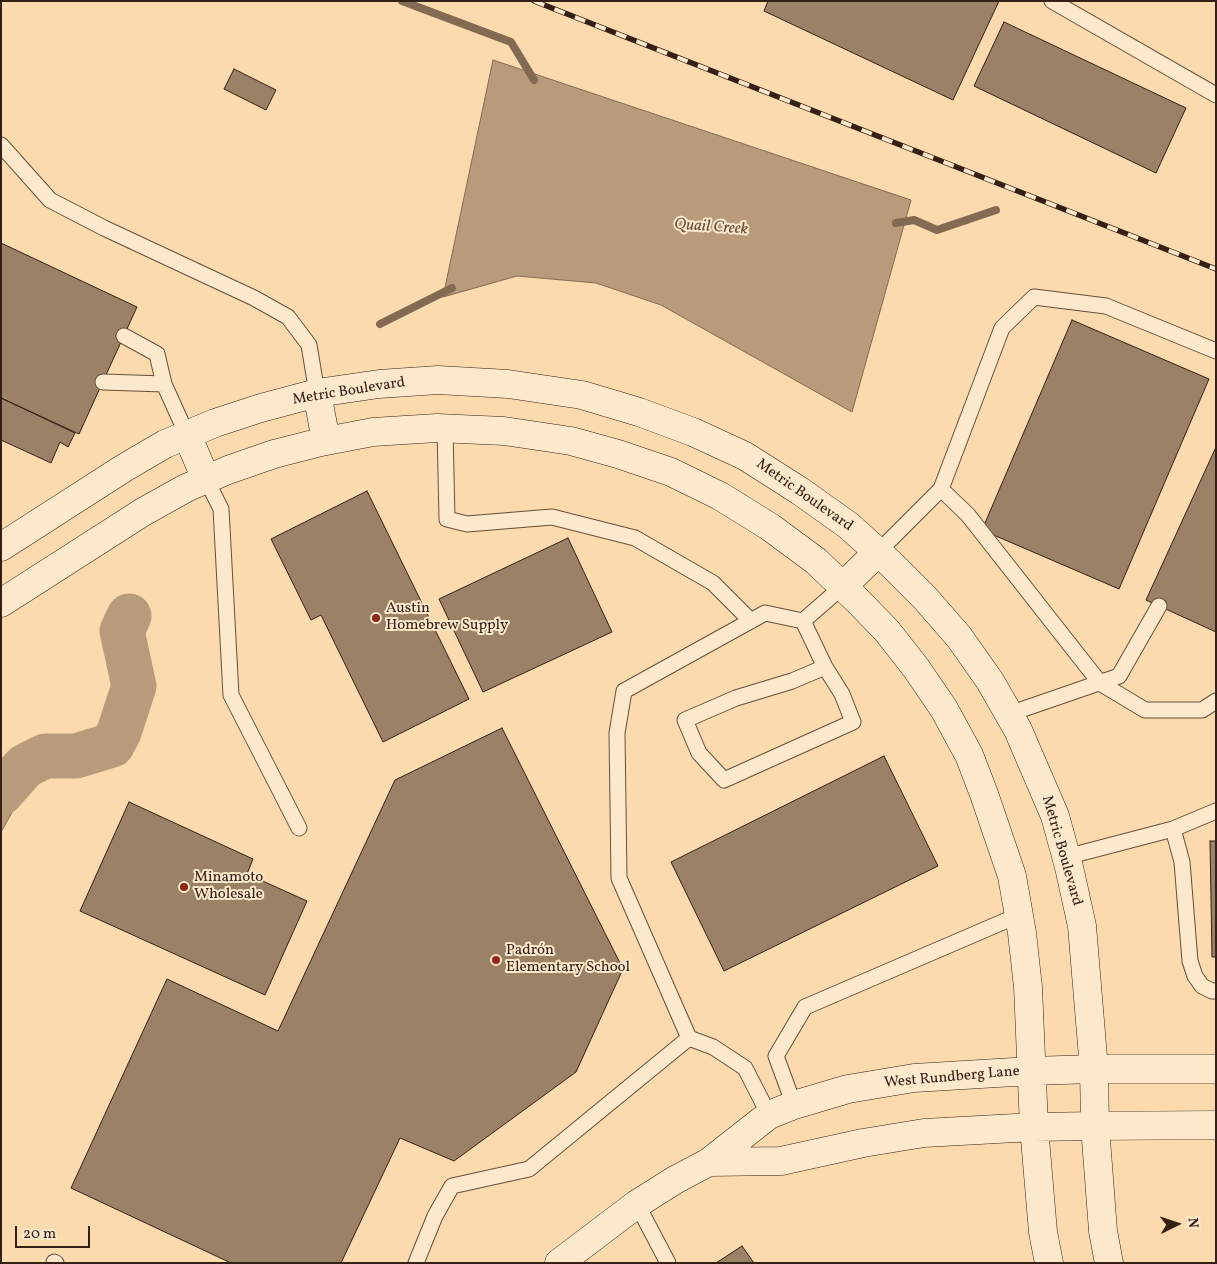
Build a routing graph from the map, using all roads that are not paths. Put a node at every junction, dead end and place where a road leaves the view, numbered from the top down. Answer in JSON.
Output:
{"nodes":[{"id":1,"x":1052,"y":1,"type":"edge"},
{"id":2,"x":1216,"y":95,"type":"edge"},
{"id":3,"x":1,"y":145,"type":"edge"},
{"id":4,"x":124,"y":336,"type":"dead end"},
{"id":5,"x":1216,"y":351,"type":"edge"},
{"id":6,"x":103,"y":382,"type":"dead end"},
{"id":7,"x":164,"y":384,"type":"junction"},
{"id":8,"x":317,"y":394,"type":"junction"},
{"id":9,"x":445,"y":428,"type":"junction"},
{"id":10,"x":187,"y":435,"type":"junction"},
{"id":11,"x":326,"y":441,"type":"junction"},
{"id":12,"x":206,"y":479,"type":"junction"},
{"id":13,"x":941,"y":489,"type":"junction"},
{"id":14,"x":1,"y":547,"type":"edge"},
{"id":15,"x":878,"y":552,"type":"junction"},
{"id":16,"x":843,"y":586,"type":"junction"},
{"id":17,"x":1,"y":603,"type":"edge"},
{"id":18,"x":1159,"y":606,"type":"dead end"},
{"id":19,"x":751,"y":621,"type":"junction"},
{"id":20,"x":803,"y":621,"type":"junction"},
{"id":21,"x":825,"y":667,"type":"junction"},
{"id":22,"x":1100,"y":683,"type":"junction"},
{"id":23,"x":1216,"y":701,"type":"edge"},
{"id":24,"x":1009,"y":714,"type":"junction"},
{"id":25,"x":1216,"y":811,"type":"edge"},
{"id":26,"x":299,"y":828,"type":"dead end"},
{"id":27,"x":1173,"y":830,"type":"junction"},
{"id":28,"x":1066,"y":857,"type":"junction"},
{"id":29,"x":1019,"y":915,"type":"junction"},
{"id":30,"x":1216,"y":991,"type":"edge"},
{"id":31,"x":689,"y":1038,"type":"junction"},
{"id":32,"x":1094,"y":1069,"type":"junction"},
{"id":33,"x":1216,"y":1069,"type":"edge"},
{"id":34,"x":1031,"y":1071,"type":"junction"},
{"id":35,"x":782,"y":1110,"type":"junction"},
{"id":36,"x":1216,"y":1124,"type":"edge"},
{"id":37,"x":1034,"y":1126,"type":"junction"},
{"id":38,"x":1095,"y":1126,"type":"junction"},
{"id":39,"x":709,"y":1162,"type":"junction"},
{"id":40,"x":636,"y":1204,"type":"junction"},
{"id":41,"x":416,"y":1263,"type":"edge"},
{"id":42,"x":558,"y":1263,"type":"edge"},
{"id":43,"x":668,"y":1263,"type":"edge"},
{"id":44,"x":1049,"y":1263,"type":"edge"},
{"id":45,"x":1109,"y":1263,"type":"edge"}],
"edges":[{"from":1,"to":2,"type":"lane"},
{"from":3,"to":8,"type":"lane"},
{"from":4,"to":7,"type":"lane"},
{"from":5,"to":13,"type":"lane"},
{"from":6,"to":7,"type":"lane"},
{"from":7,"to":10,"type":"lane"},
{"from":8,"to":10,"type":"main road","name":"Metric Boulevard"},
{"from":8,"to":11,"type":"main road"},
{"from":8,"to":15,"type":"main road","name":"Metric Boulevard"},
{"from":9,"to":11,"type":"main road"},
{"from":9,"to":16,"type":"main road"},
{"from":9,"to":19,"type":"lane"},
{"from":10,"to":12,"type":"main road"},
{"from":10,"to":14,"type":"main road","name":"Metric Boulevard"},
{"from":11,"to":12,"type":"main road"},
{"from":12,"to":17,"type":"main road"},
{"from":12,"to":26,"type":"lane"},
{"from":13,"to":15,"type":"lane"},
{"from":13,"to":22,"type":"lane"},
{"from":15,"to":16,"type":"main road"},
{"from":15,"to":24,"type":"main road","name":"Metric Boulevard"},
{"from":16,"to":20,"type":"lane"},
{"from":16,"to":29,"type":"main road"},
{"from":18,"to":22,"type":"lane"},
{"from":19,"to":20,"type":"lane"},
{"from":19,"to":31,"type":"lane"},
{"from":20,"to":21,"type":"lane"},
{"from":21,"to":21,"type":"lane"},
{"from":22,"to":23,"type":"lane"},
{"from":22,"to":24,"type":"lane"},
{"from":24,"to":28,"type":"main road","name":"Metric Boulevard"},
{"from":25,"to":27,"type":"lane"},
{"from":27,"to":28,"type":"lane"},
{"from":27,"to":30,"type":"lane"},
{"from":28,"to":32,"type":"main road","name":"Metric Boulevard"},
{"from":29,"to":34,"type":"main road"},
{"from":29,"to":35,"type":"lane"},
{"from":31,"to":35,"type":"lane"},
{"from":31,"to":41,"type":"lane"},
{"from":32,"to":33,"type":"main road","name":"West Rundberg Lane"},
{"from":32,"to":34,"type":"main road","name":"West Rundberg Lane"},
{"from":32,"to":38,"type":"main road","name":"Metric Boulevard"},
{"from":34,"to":35,"type":"main road","name":"West Rundberg Lane"},
{"from":34,"to":37,"type":"main road"},
{"from":35,"to":39,"type":"main road"},
{"from":36,"to":38,"type":"main road"},
{"from":37,"to":38,"type":"main road"},
{"from":37,"to":39,"type":"main road"},
{"from":37,"to":44,"type":"main road"},
{"from":38,"to":45,"type":"main road","name":"Metric Boulevard"},
{"from":39,"to":40,"type":"main road"},
{"from":40,"to":42,"type":"main road"},
{"from":40,"to":43,"type":"lane"}]}
